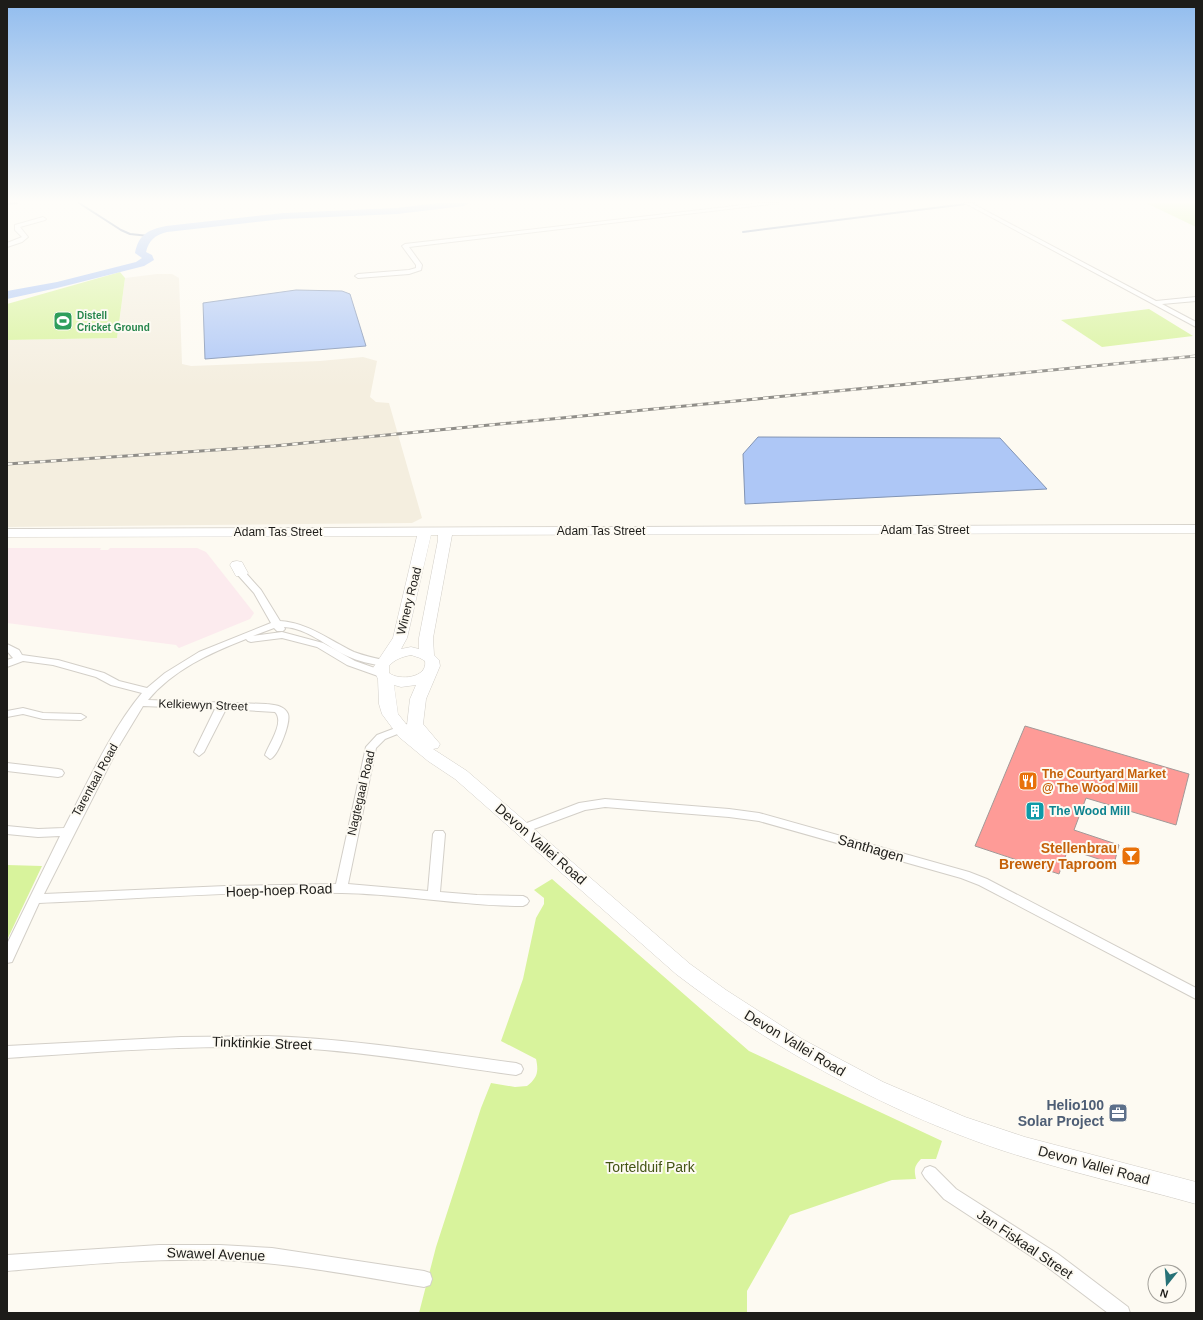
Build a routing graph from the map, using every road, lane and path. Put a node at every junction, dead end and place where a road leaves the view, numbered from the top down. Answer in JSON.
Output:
{"nodes":[{"id":1,"x":419,"y":265,"type":"edge"},
{"id":2,"x":1083,"y":265,"type":"edge"},
{"id":3,"x":358,"y":276,"type":"dead end"},
{"id":4,"x":1196,"y":299,"type":"edge"},
{"id":5,"x":1155,"y":303,"type":"junction"},
{"id":6,"x":1196,"y":325,"type":"edge"},
{"id":7,"x":1196,"y":529,"type":"edge"},
{"id":8,"x":7,"y":533,"type":"edge"},
{"id":9,"x":424,"y":535,"type":"junction"},
{"id":10,"x":445,"y":536,"type":"junction"},
{"id":11,"x":1196,"y":538,"type":"edge"},
{"id":12,"x":7,"y":541,"type":"edge"},
{"id":13,"x":239,"y":569,"type":"dead end"},
{"id":14,"x":278,"y":624,"type":"junction"},
{"id":15,"x":282,"y":634,"type":"junction"},
{"id":16,"x":229,"y":642,"type":"junction"},
{"id":17,"x":7,"y":648,"type":"edge"},
{"id":18,"x":426,"y":655,"type":"junction"},
{"id":19,"x":19,"y":659,"type":"junction"},
{"id":20,"x":7,"y":664,"type":"edge"},
{"id":21,"x":384,"y":668,"type":"junction"},
{"id":22,"x":428,"y":676,"type":"junction"},
{"id":23,"x":149,"y":692,"type":"junction"},
{"id":24,"x":139,"y":703,"type":"junction"},
{"id":25,"x":222,"y":706,"type":"junction"},
{"id":26,"x":7,"y":714,"type":"edge"},
{"id":27,"x":81,"y":718,"type":"dead end"},
{"id":28,"x":407,"y":727,"type":"junction"},
{"id":29,"x":200,"y":752,"type":"dead end"},
{"id":30,"x":270,"y":755,"type":"dead end"},
{"id":31,"x":7,"y":767,"type":"edge"},
{"id":32,"x":58,"y":772,"type":"dead end"},
{"id":33,"x":523,"y":829,"type":"junction"},
{"id":34,"x":7,"y":830,"type":"edge"},
{"id":35,"x":67,"y":832,"type":"junction"},
{"id":36,"x":439,"y":834,"type":"dead end"},
{"id":37,"x":341,"y":888,"type":"junction"},
{"id":38,"x":434,"y":895,"type":"junction"},
{"id":39,"x":35,"y":899,"type":"junction"},
{"id":40,"x":523,"y":901,"type":"dead end"},
{"id":41,"x":7,"y":958,"type":"edge"},
{"id":42,"x":1196,"y":994,"type":"edge"},
{"id":43,"x":7,"y":1052,"type":"edge"},
{"id":44,"x":516,"y":1069,"type":"dead end"},
{"id":45,"x":930,"y":1173,"type":"dead end"},
{"id":46,"x":1196,"y":1193,"type":"edge"},
{"id":47,"x":7,"y":1262,"type":"edge"},
{"id":48,"x":424,"y":1279,"type":"dead end"},
{"id":49,"x":1122,"y":1313,"type":"edge"}],
"edges":[{"from":1,"to":3,"type":"street"},
{"from":2,"to":5,"type":"street"},
{"from":4,"to":5,"type":"street"},
{"from":5,"to":6,"type":"street"},
{"from":7,"to":10,"type":"main road","name":"Adam Tas Street"},
{"from":8,"to":9,"type":"main road","name":"Adam Tas Street"},
{"from":9,"to":10,"type":"main road","name":"Adam Tas Street"},
{"from":9,"to":12,"type":"main road","name":"Adam Tas Street"},
{"from":9,"to":21,"type":"main road","name":"Winery Road"},
{"from":10,"to":11,"type":"main road","name":"Adam Tas Street"},
{"from":10,"to":18,"type":"main road","name":"Winery Road"},
{"from":13,"to":14,"type":"street"},
{"from":14,"to":15,"type":"street"},
{"from":14,"to":16,"type":"street"},
{"from":14,"to":21,"type":"street"},
{"from":15,"to":16,"type":"street"},
{"from":15,"to":21,"type":"street"},
{"from":16,"to":23,"type":"street","name":"Tarentaal Road"},
{"from":17,"to":19,"type":"street"},
{"from":18,"to":21,"type":"main road"},
{"from":18,"to":22,"type":"main road"},
{"from":19,"to":20,"type":"street"},
{"from":19,"to":23,"type":"street"},
{"from":21,"to":22,"type":"main road"},
{"from":21,"to":28,"type":"main road","name":"Devon Vallei Road"},
{"from":22,"to":28,"type":"main road"},
{"from":23,"to":24,"type":"street","name":"Tarentaal Road"},
{"from":24,"to":25,"type":"street","name":"Kelkiewyn Street"},
{"from":24,"to":35,"type":"street","name":"Tarentaal Road"},
{"from":25,"to":29,"type":"street"},
{"from":25,"to":30,"type":"street","name":"Kelkiewyn Street"},
{"from":26,"to":27,"type":"street"},
{"from":28,"to":33,"type":"main road","name":"Devon Vallei Road"},
{"from":28,"to":37,"type":"street","name":"Nagtegaal Road"},
{"from":31,"to":32,"type":"street"},
{"from":33,"to":42,"type":"street","name":"Santhagen"},
{"from":33,"to":46,"type":"main road","name":"Devon Vallei Road"},
{"from":34,"to":35,"type":"street"},
{"from":35,"to":39,"type":"street","name":"Tarentaal Road"},
{"from":36,"to":38,"type":"street"},
{"from":37,"to":38,"type":"street","name":"Hoep-hoep Road"},
{"from":37,"to":39,"type":"street","name":"Hoep-hoep Road"},
{"from":38,"to":40,"type":"street","name":"Hoep-hoep Road"},
{"from":39,"to":41,"type":"street","name":"Tarentaal Road"},
{"from":43,"to":44,"type":"street","name":"Tinktinkie Street"},
{"from":45,"to":49,"type":"street","name":"Jan Fiskaal Street"},
{"from":47,"to":48,"type":"street","name":"Swawel Avenue"}]}
